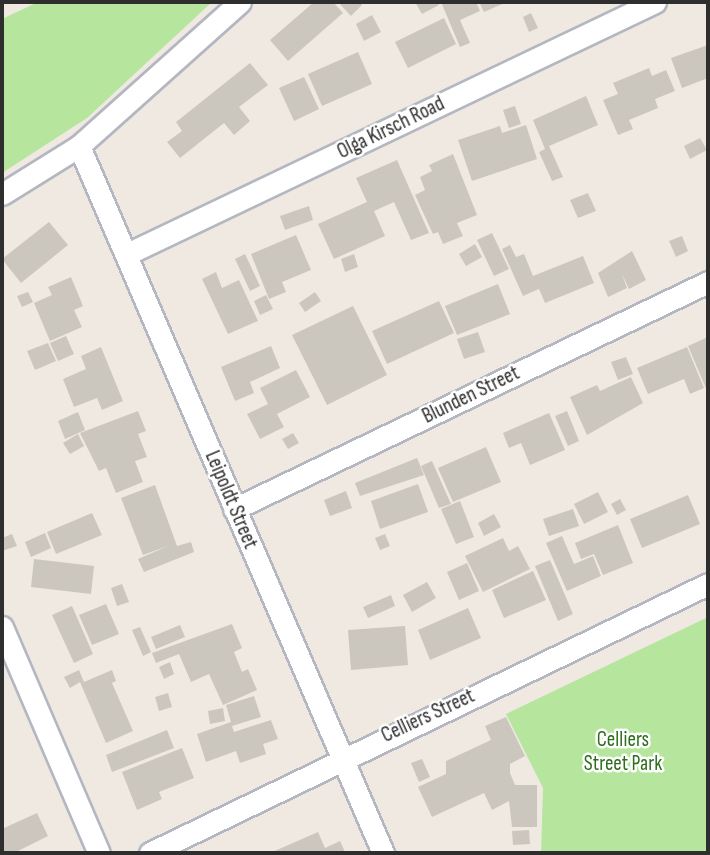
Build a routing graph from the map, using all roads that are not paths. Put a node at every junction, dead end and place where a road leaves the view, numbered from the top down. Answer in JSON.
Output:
{"nodes":[{"id":1,"x":240,"y":2,"type":"edge"},
{"id":2,"x":655,"y":2,"type":"edge"},
{"id":3,"x":79,"y":146,"type":"junction"},
{"id":4,"x":2,"y":194,"type":"edge"},
{"id":5,"x":127,"y":254,"type":"junction"},
{"id":6,"x":708,"y":282,"type":"edge"},
{"id":7,"x":234,"y":509,"type":"junction"},
{"id":8,"x":708,"y":584,"type":"edge"},
{"id":9,"x":2,"y":627,"type":"edge"},
{"id":10,"x":341,"y":758,"type":"junction"},
{"id":11,"x":99,"y":853,"type":"edge"},
{"id":12,"x":150,"y":853,"type":"edge"},
{"id":13,"x":383,"y":853,"type":"edge"}],
"edges":[{"from":1,"to":3,"type":"street"},
{"from":2,"to":5,"type":"street","name":"Olga Kirsch Road"},
{"from":3,"to":4,"type":"street"},
{"from":3,"to":5,"type":"street","name":"Leipoldt Street"},
{"from":5,"to":7,"type":"street","name":"Leipoldt Street"},
{"from":6,"to":7,"type":"street","name":"Blunden Street"},
{"from":7,"to":10,"type":"street","name":"Leipoldt Street"},
{"from":8,"to":10,"type":"street","name":"Celliers Street"},
{"from":9,"to":11,"type":"street"},
{"from":10,"to":12,"type":"street","name":"Celliers Street"},
{"from":10,"to":13,"type":"street","name":"Leipoldt Street"}]}
